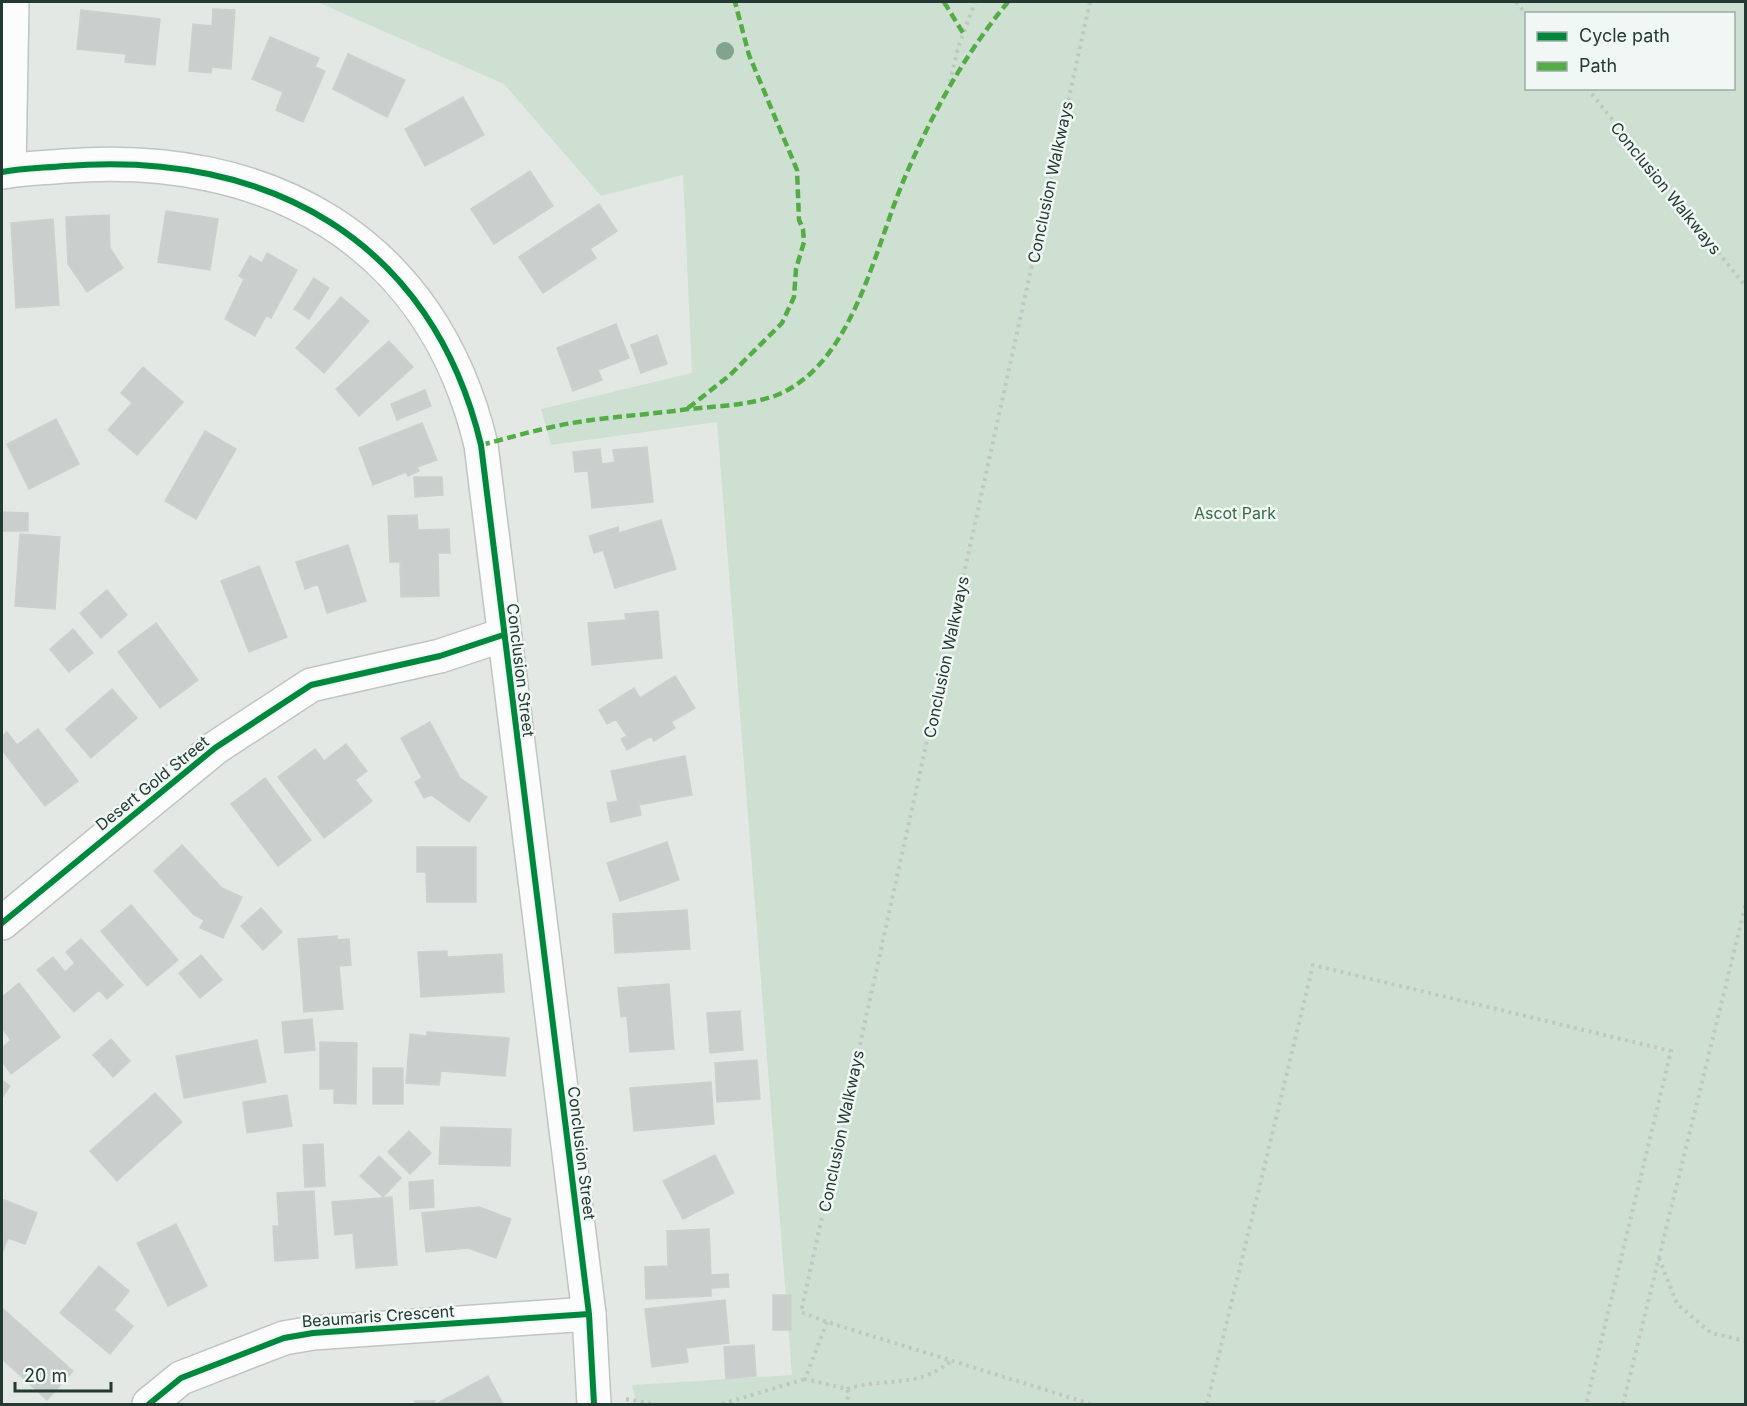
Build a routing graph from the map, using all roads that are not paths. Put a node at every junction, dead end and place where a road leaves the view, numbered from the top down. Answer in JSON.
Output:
{"nodes":[{"id":1,"x":12,"y":2,"type":"edge"},
{"id":2,"x":5,"y":171,"type":"edge"},
{"id":3,"x":503,"y":635,"type":"junction"},
{"id":4,"x":2,"y":923,"type":"edge"},
{"id":5,"x":589,"y":1314,"type":"junction"},
{"id":6,"x":149,"y":1404,"type":"edge"},
{"id":7,"x":594,"y":1404,"type":"edge"}],
"edges":[{"from":1,"to":2,"type":"street"},
{"from":2,"to":3,"type":"street","name":"Conclusion Street"},
{"from":3,"to":4,"type":"street","name":"Desert Gold Street"},
{"from":3,"to":5,"type":"street","name":"Conclusion Street"},
{"from":5,"to":6,"type":"street","name":"Beaumaris Crescent"},
{"from":5,"to":7,"type":"street","name":"Conclusion Street"}]}
